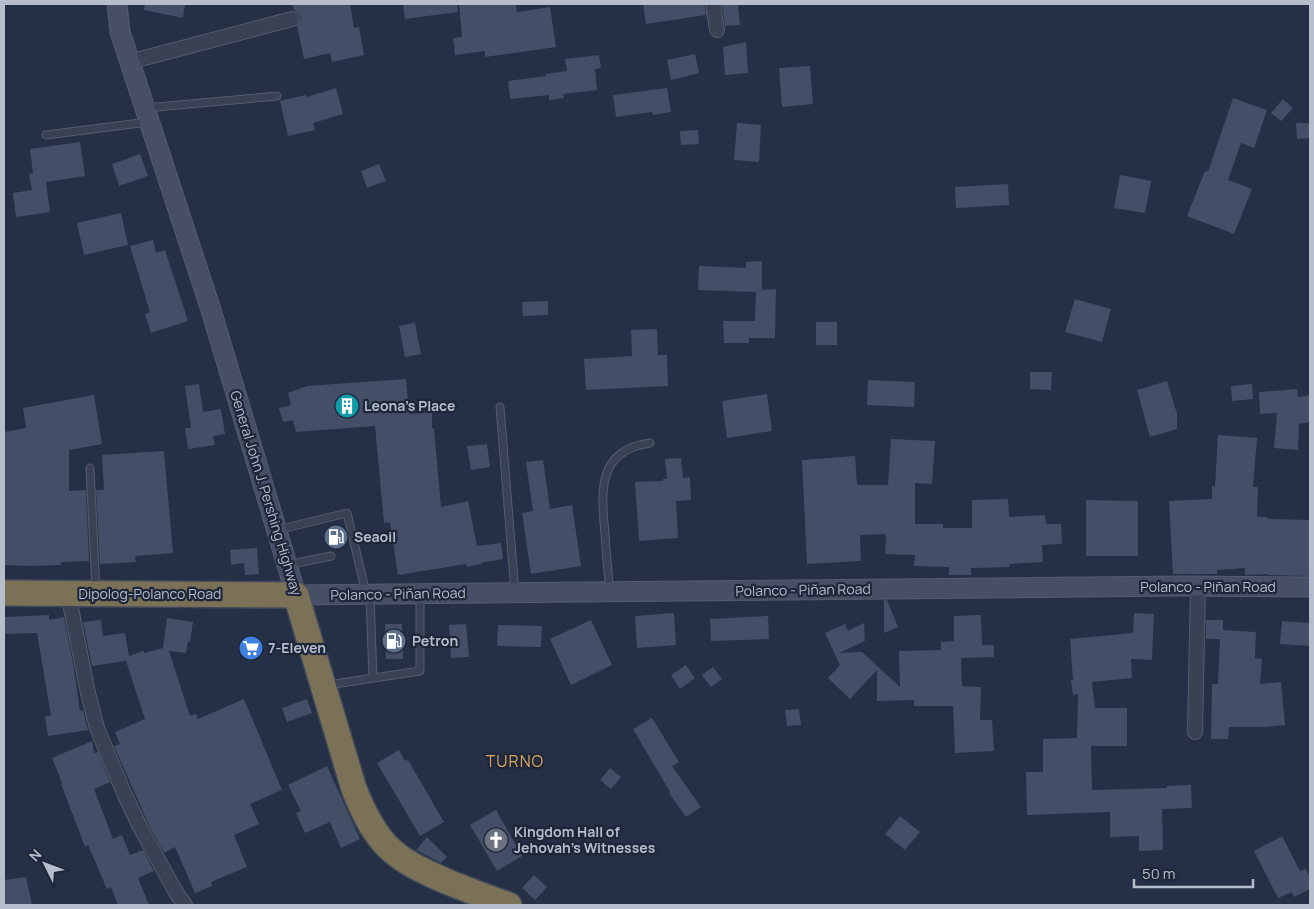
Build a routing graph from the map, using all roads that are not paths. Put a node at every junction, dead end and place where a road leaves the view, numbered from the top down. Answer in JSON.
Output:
{"nodes":[{"id":1,"x":117,"y":4,"type":"edge"},
{"id":2,"x":713,"y":4,"type":"edge"},
{"id":3,"x":292,"y":19,"type":"dead end"},
{"id":4,"x":717,"y":30,"type":"dead end"},
{"id":5,"x":130,"y":62,"type":"junction"},
{"id":6,"x":277,"y":96,"type":"dead end"},
{"id":7,"x":147,"y":115,"type":"junction"},
{"id":8,"x":46,"y":135,"type":"dead end"},
{"id":9,"x":500,"y":407,"type":"dead end"},
{"id":10,"x":650,"y":443,"type":"dead end"},
{"id":11,"x":90,"y":468,"type":"dead end"},
{"id":12,"x":276,"y":530,"type":"junction"},
{"id":13,"x":330,"y":556,"type":"dead end"},
{"id":14,"x":287,"y":565,"type":"junction"},
{"id":15,"x":1198,"y":587,"type":"junction"},
{"id":16,"x":1310,"y":587,"type":"edge"},
{"id":17,"x":610,"y":592,"type":"junction"},
{"id":18,"x":4,"y":593,"type":"edge"},
{"id":19,"x":68,"y":593,"type":"junction"},
{"id":20,"x":515,"y":593,"type":"junction"},
{"id":21,"x":96,"y":594,"type":"junction"},
{"id":22,"x":368,"y":594,"type":"junction"},
{"id":23,"x":420,"y":594,"type":"junction"},
{"id":24,"x":296,"y":595,"type":"junction"},
{"id":25,"x":373,"y":678,"type":"junction"},
{"id":26,"x":323,"y":686,"type":"junction"},
{"id":27,"x":1195,"y":732,"type":"dead end"},
{"id":28,"x":480,"y":900,"type":"edge"},
{"id":29,"x":180,"y":904,"type":"edge"},
{"id":30,"x":509,"y":905,"type":"edge"}],
"edges":[{"from":1,"to":5,"type":"main road","name":"General John J. Pershing Highway"},
{"from":2,"to":4,"type":"street"},
{"from":3,"to":5,"type":"street"},
{"from":5,"to":7,"type":"main road","name":"General John J. Pershing Highway"},
{"from":6,"to":7,"type":"lane"},
{"from":7,"to":8,"type":"lane"},
{"from":7,"to":12,"type":"main road","name":"General John J. Pershing Highway"},
{"from":9,"to":20,"type":"lane"},
{"from":10,"to":17,"type":"lane"},
{"from":11,"to":21,"type":"lane"},
{"from":12,"to":14,"type":"main road","name":"General John J. Pershing Highway"},
{"from":12,"to":22,"type":"lane"},
{"from":13,"to":14,"type":"lane"},
{"from":14,"to":24,"type":"main road","name":"General John J. Pershing Highway"},
{"from":15,"to":16,"type":"main road","name":"Polanco - Piñan Road"},
{"from":15,"to":17,"type":"main road","name":"Polanco - Piñan Road"},
{"from":15,"to":27,"type":"street"},
{"from":17,"to":20,"type":"main road","name":"Polanco - Piñan Road"},
{"from":18,"to":19,"type":"highway","name":"Dipolog-Polanco Road"},
{"from":19,"to":21,"type":"highway","name":"Dipolog-Polanco Road"},
{"from":19,"to":29,"type":"street"},
{"from":20,"to":23,"type":"main road","name":"Polanco - Piñan Road"},
{"from":21,"to":24,"type":"highway","name":"Dipolog-Polanco Road"},
{"from":22,"to":23,"type":"main road","name":"Polanco - Piñan Road"},
{"from":22,"to":24,"type":"main road","name":"Polanco - Piñan Road"},
{"from":22,"to":25,"type":"lane"},
{"from":23,"to":25,"type":"lane"},
{"from":24,"to":26,"type":"highway","name":"General John J. Pershing Highway"},
{"from":25,"to":26,"type":"lane"},
{"from":26,"to":28,"type":"highway","name":"General John J. Pershing Highway"},
{"from":28,"to":30,"type":"highway","name":"General John J. Pershing Highway"}]}
